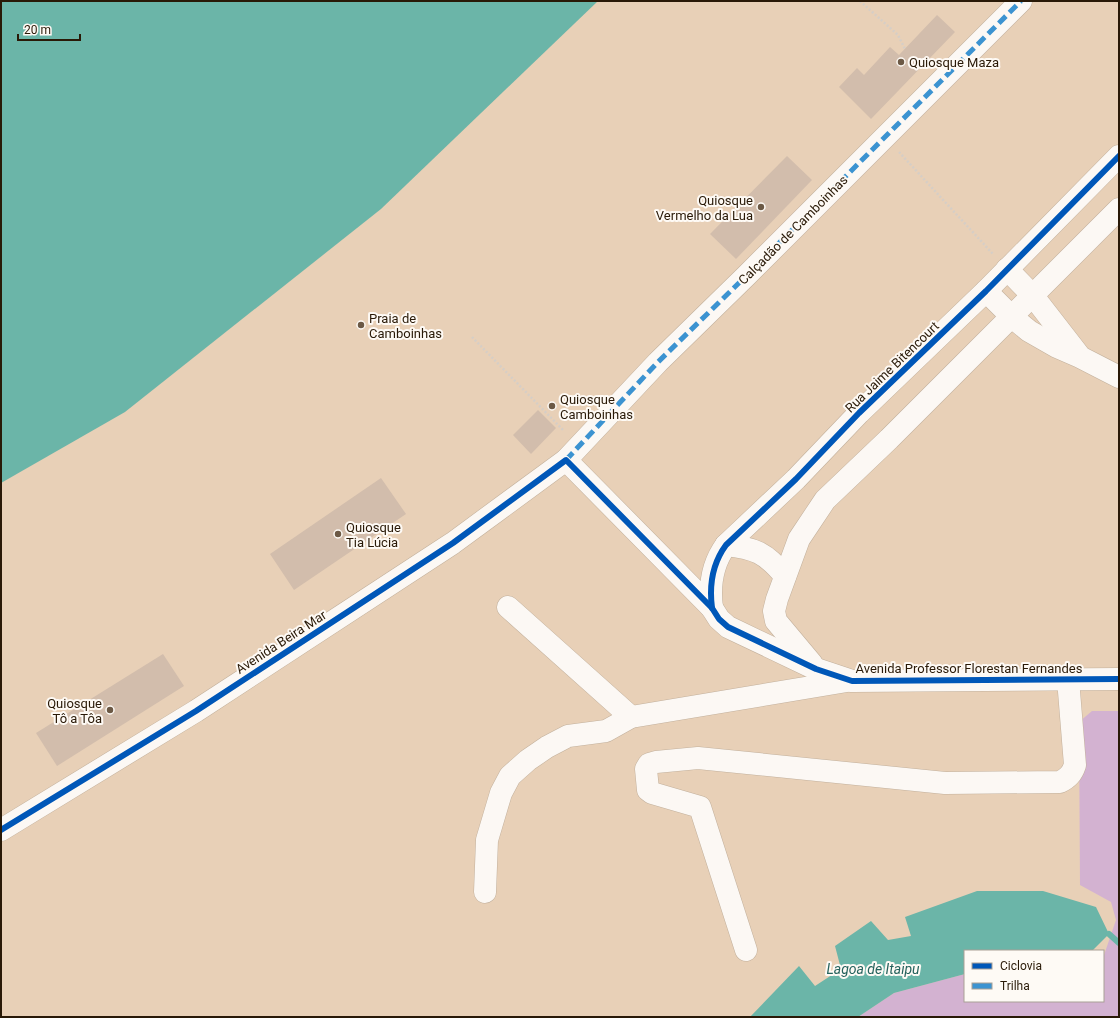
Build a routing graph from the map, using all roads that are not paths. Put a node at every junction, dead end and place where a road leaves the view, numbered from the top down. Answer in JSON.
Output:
{"nodes":[{"id":1,"x":1021,"y":1,"type":"edge"},
{"id":2,"x":1119,"y":156,"type":"edge"},
{"id":3,"x":1119,"y":209,"type":"edge"},
{"id":4,"x":1007,"y":269,"type":"junction"},
{"id":5,"x":986,"y":291,"type":"junction"},
{"id":6,"x":1033,"y":296,"type":"junction"},
{"id":7,"x":1012,"y":317,"type":"junction"},
{"id":8,"x":1080,"y":357,"type":"junction"},
{"id":9,"x":1119,"y":377,"type":"edge"},
{"id":10,"x":566,"y":460,"type":"junction"},
{"id":11,"x":726,"y":545,"type":"junction"},
{"id":12,"x":785,"y":576,"type":"junction"},
{"id":13,"x":508,"y":607,"type":"dead end"},
{"id":14,"x":712,"y":608,"type":"junction"},
{"id":15,"x":776,"y":621,"type":"junction"},
{"id":16,"x":728,"y":626,"type":"junction"},
{"id":17,"x":816,"y":670,"type":"junction"},
{"id":18,"x":1119,"y":678,"type":"edge"},
{"id":19,"x":1068,"y":679,"type":"junction"},
{"id":20,"x":852,"y":681,"type":"junction"},
{"id":21,"x":631,"y":717,"type":"junction"},
{"id":22,"x":1,"y":830,"type":"edge"},
{"id":23,"x":485,"y":892,"type":"dead end"},
{"id":24,"x":746,"y":950,"type":"dead end"}],
"edges":[{"from":1,"to":10,"type":"street","name":"Calçadão de Camboinhas"},
{"from":2,"to":4,"type":"street","name":"Rua Jaime Bitencourt"},
{"from":3,"to":6,"type":"street"},
{"from":4,"to":5,"type":"street","name":"Rua Jaime Bitencourt"},
{"from":4,"to":6,"type":"street"},
{"from":5,"to":7,"type":"street"},
{"from":5,"to":11,"type":"street","name":"Rua Jaime Bitencourt"},
{"from":6,"to":7,"type":"street"},
{"from":6,"to":8,"type":"street"},
{"from":7,"to":8,"type":"street"},
{"from":7,"to":12,"type":"street"},
{"from":8,"to":9,"type":"street"},
{"from":10,"to":14,"type":"street","name":"Avenida Professor Florestan Fernandes"},
{"from":10,"to":22,"type":"street","name":"Avenida Beira Mar"},
{"from":11,"to":12,"type":"street"},
{"from":11,"to":14,"type":"street","name":"Rua Jaime Bitencourt"},
{"from":12,"to":15,"type":"street"},
{"from":13,"to":21,"type":"street"},
{"from":14,"to":16,"type":"street","name":"Avenida Professor Florestan Fernandes"},
{"from":15,"to":16,"type":"street"},
{"from":15,"to":17,"type":"street"},
{"from":16,"to":17,"type":"street","name":"Avenida Professor Florestan Fernandes"},
{"from":17,"to":20,"type":"street","name":"Avenida Professor Florestan Fernandes"},
{"from":18,"to":19,"type":"street","name":"Avenida Professor Florestan Fernandes"},
{"from":19,"to":20,"type":"street","name":"Avenida Professor Florestan Fernandes"},
{"from":19,"to":24,"type":"street"},
{"from":20,"to":21,"type":"street"},
{"from":21,"to":23,"type":"street"}]}
